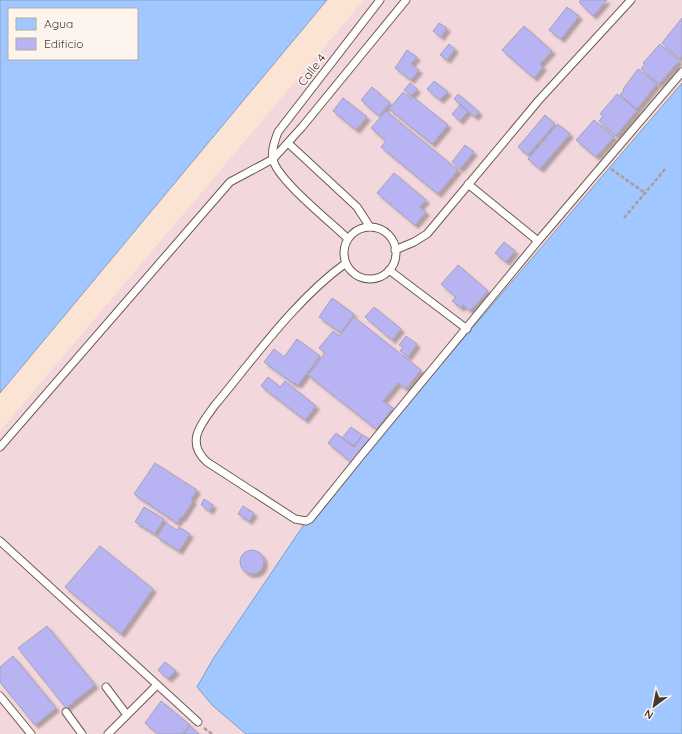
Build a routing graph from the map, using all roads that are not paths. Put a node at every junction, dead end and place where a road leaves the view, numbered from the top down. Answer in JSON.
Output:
{"nodes":[{"id":1,"x":380,"y":0,"type":"edge"},
{"id":2,"x":406,"y":0,"type":"edge"},
{"id":3,"x":632,"y":0,"type":"edge"},
{"id":4,"x":682,"y":72,"type":"edge"},
{"id":5,"x":288,"y":143,"type":"junction"},
{"id":6,"x":273,"y":159,"type":"junction"},
{"id":7,"x":468,"y":184,"type":"junction"},
{"id":8,"x":370,"y":227,"type":"junction"},
{"id":9,"x":348,"y":239,"type":"junction"},
{"id":10,"x":538,"y":241,"type":"junction"},
{"id":11,"x":395,"y":250,"type":"junction"},
{"id":12,"x":346,"y":263,"type":"junction"},
{"id":13,"x":389,"y":270,"type":"junction"},
{"id":14,"x":467,"y":329,"type":"junction"},
{"id":15,"x":0,"y":446,"type":"edge"},
{"id":16,"x":0,"y":541,"type":"edge"},
{"id":17,"x":158,"y":685,"type":"junction"},
{"id":18,"x":106,"y":687,"type":"dead end"},
{"id":19,"x":0,"y":696,"type":"edge"},
{"id":20,"x":66,"y":712,"type":"dead end"},
{"id":21,"x":127,"y":716,"type":"junction"},
{"id":22,"x":198,"y":722,"type":"dead end"},
{"id":23,"x":31,"y":734,"type":"edge"},
{"id":24,"x":82,"y":734,"type":"edge"},
{"id":25,"x":108,"y":734,"type":"edge"}],
"edges":[{"from":1,"to":6,"type":"lane","name":"Calle 4"},
{"from":2,"to":5,"type":"lane"},
{"from":3,"to":7,"type":"lane"},
{"from":4,"to":10,"type":"lane"},
{"from":5,"to":6,"type":"lane"},
{"from":5,"to":8,"type":"lane"},
{"from":6,"to":9,"type":"lane"},
{"from":6,"to":15,"type":"lane"},
{"from":7,"to":10,"type":"lane"},
{"from":7,"to":11,"type":"lane"},
{"from":8,"to":9,"type":"lane"},
{"from":8,"to":11,"type":"lane"},
{"from":9,"to":12,"type":"lane"},
{"from":10,"to":14,"type":"lane"},
{"from":11,"to":13,"type":"lane"},
{"from":12,"to":13,"type":"lane"},
{"from":12,"to":14,"type":"lane"},
{"from":13,"to":14,"type":"lane"},
{"from":16,"to":17,"type":"lane"},
{"from":17,"to":21,"type":"lane"},
{"from":17,"to":22,"type":"lane"},
{"from":18,"to":21,"type":"lane"},
{"from":19,"to":23,"type":"lane"},
{"from":20,"to":24,"type":"lane"},
{"from":21,"to":25,"type":"lane"}]}
